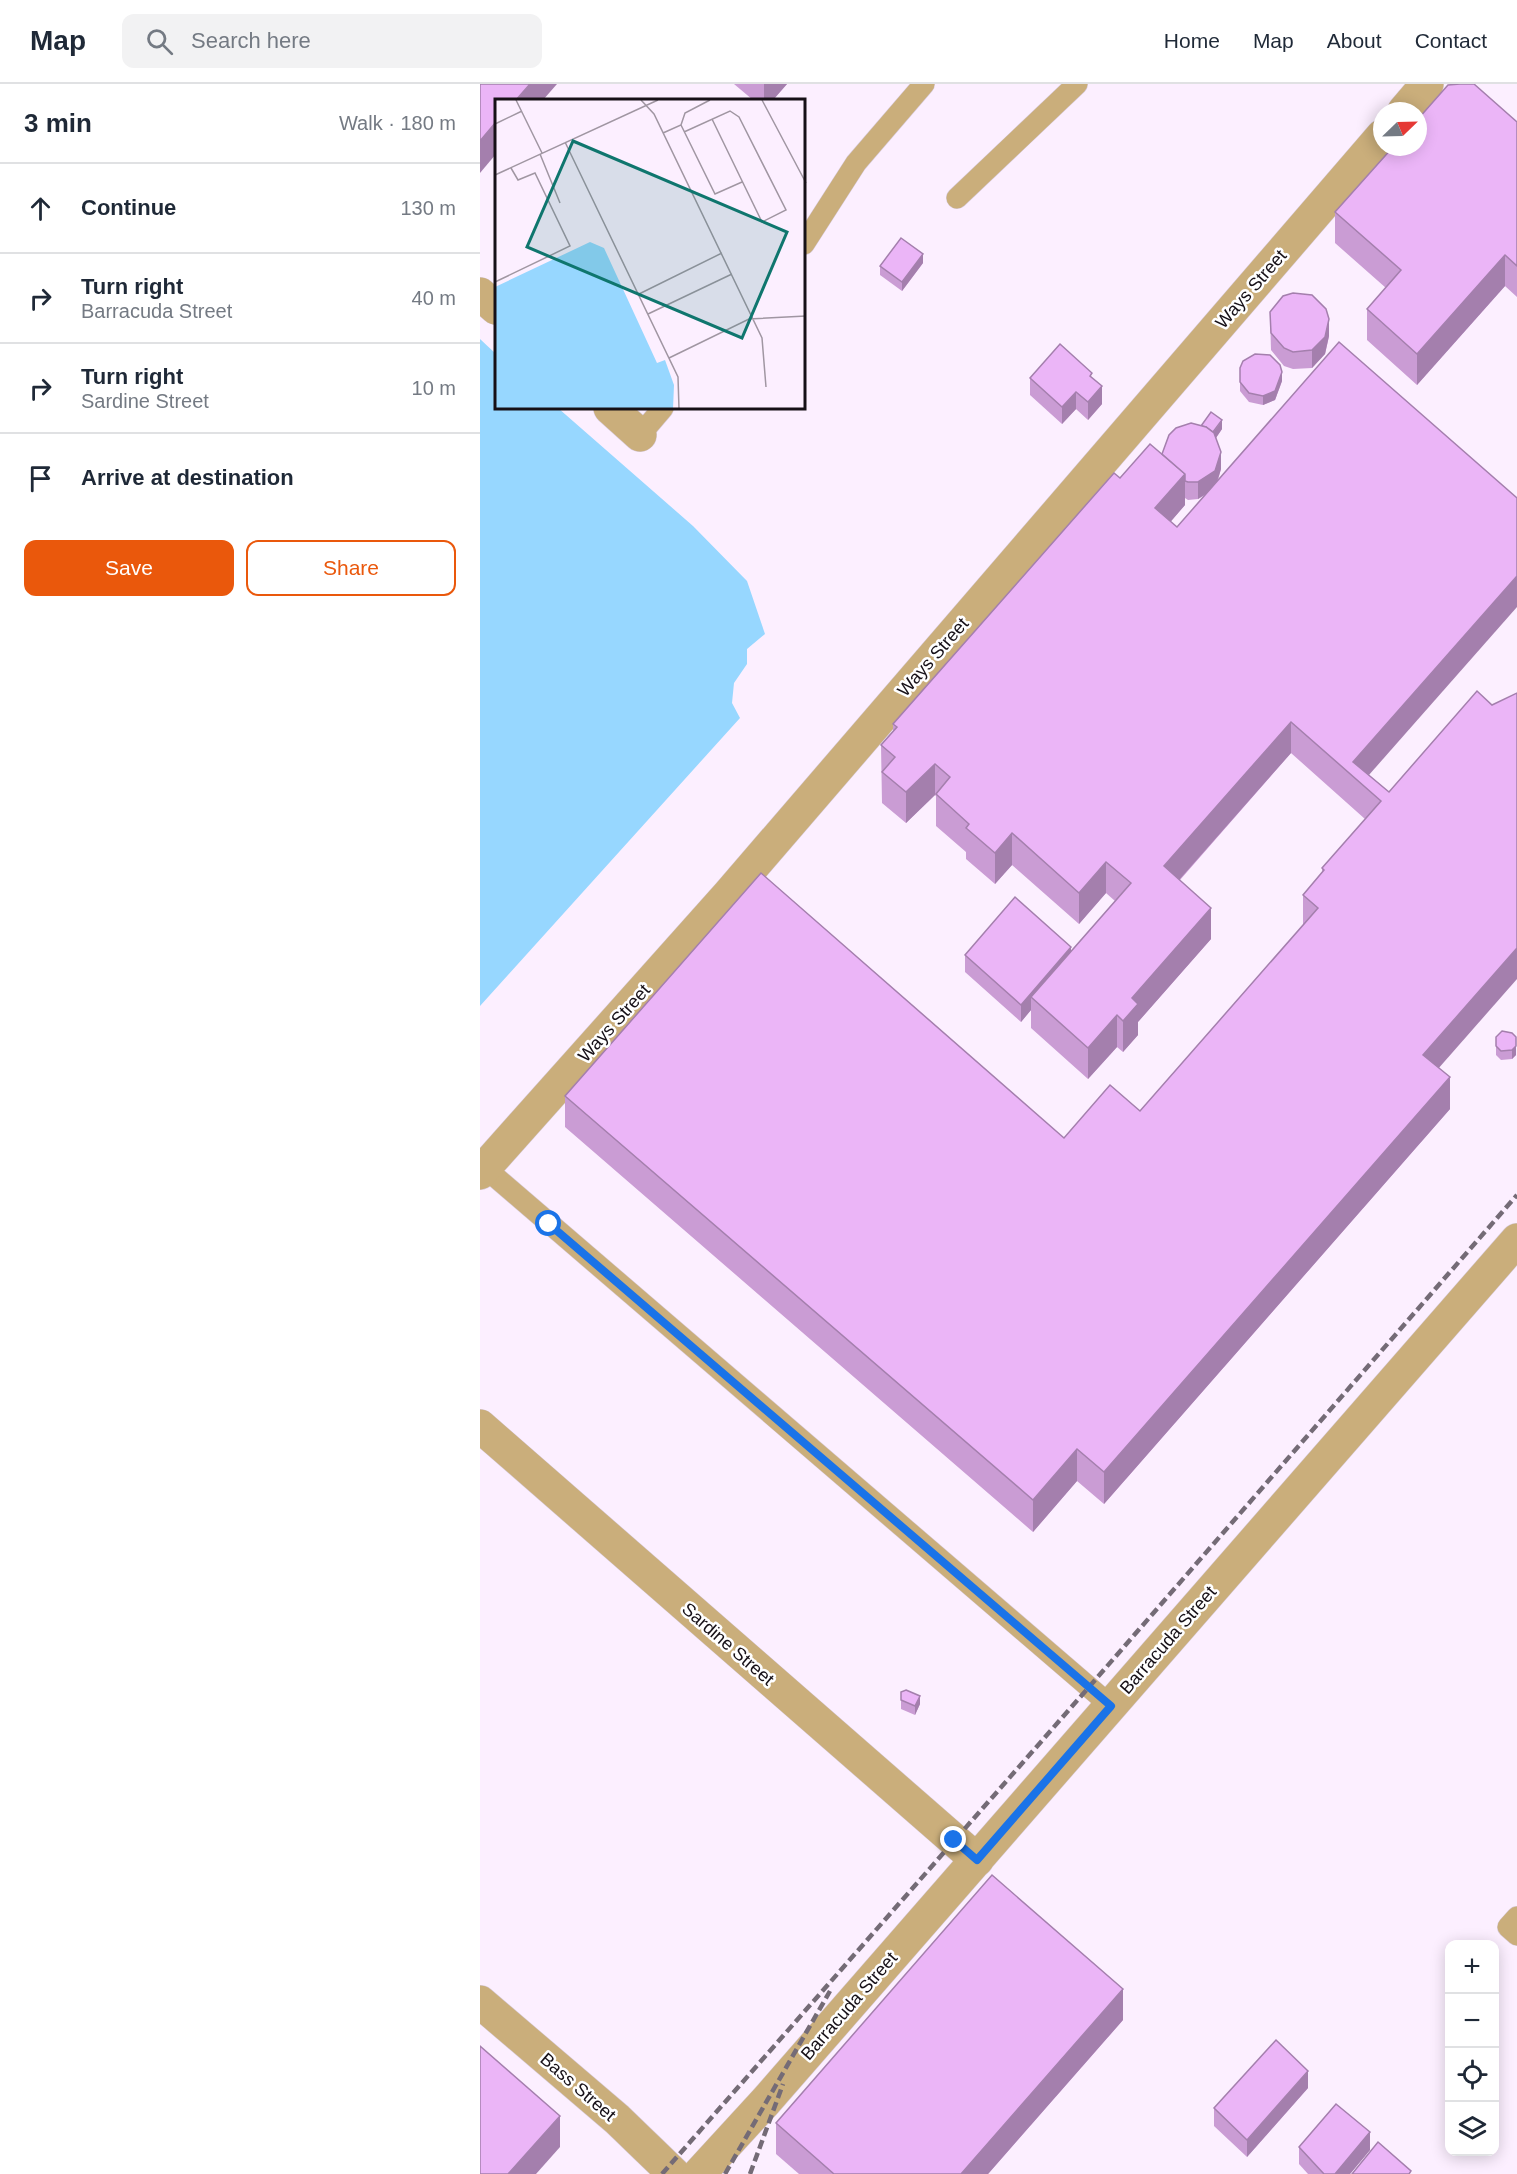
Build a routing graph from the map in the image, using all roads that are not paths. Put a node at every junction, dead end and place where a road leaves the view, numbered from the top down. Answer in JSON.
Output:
{"nodes":[{"id":1,"x":924,"y":84,"type":"edge"},
{"id":2,"x":1077,"y":84,"type":"edge"},
{"id":3,"x":1427,"y":84,"type":"edge"},
{"id":4,"x":1412,"y":102,"type":"edge"},
{"id":5,"x":1373,"y":146,"type":"edge"},
{"id":6,"x":957,"y":198,"type":"dead end"},
{"id":7,"x":806,"y":241,"type":"edge"},
{"id":8,"x":480,"y":294,"type":"edge"},
{"id":9,"x":495,"y":307,"type":"edge"},
{"id":10,"x":612,"y":410,"type":"edge"},
{"id":11,"x":661,"y":410,"type":"edge"},
{"id":12,"x":640,"y":435,"type":"joint"},
{"id":13,"x":482,"y":1170,"type":"edge"},
{"id":14,"x":1517,"y":1240,"type":"edge"},
{"id":15,"x":480,"y":1426,"type":"edge"},
{"id":16,"x":1111,"y":1706,"type":"junction"},
{"id":17,"x":977,"y":1860,"type":"junction"},
{"id":18,"x":1517,"y":1917,"type":"edge"},
{"id":19,"x":1517,"y":1935,"type":"edge"},
{"id":20,"x":480,"y":2002,"type":"edge"},
{"id":21,"x":674,"y":2174,"type":"edge"},
{"id":22,"x":699,"y":2174,"type":"edge"}],
"edges":[{"from":1,"to":7,"type":"lane"},
{"from":2,"to":6,"type":"lane"},
{"from":3,"to":4,"type":"street"},
{"from":5,"to":13,"type":"street","name":"Ways Street"},
{"from":8,"to":9,"type":"street"},
{"from":10,"to":12,"type":"street"},
{"from":11,"to":12,"type":"lane"},
{"from":13,"to":16,"type":"lane"},
{"from":14,"to":16,"type":"street","name":"Barracuda Street"},
{"from":15,"to":17,"type":"street","name":"Sardine Street"},
{"from":16,"to":17,"type":"street","name":"Barracuda Street"},
{"from":17,"to":22,"type":"street","name":"Barracuda Street"},
{"from":18,"to":19,"type":"lane"},
{"from":20,"to":21,"type":"street","name":"Bass Street"}]}
